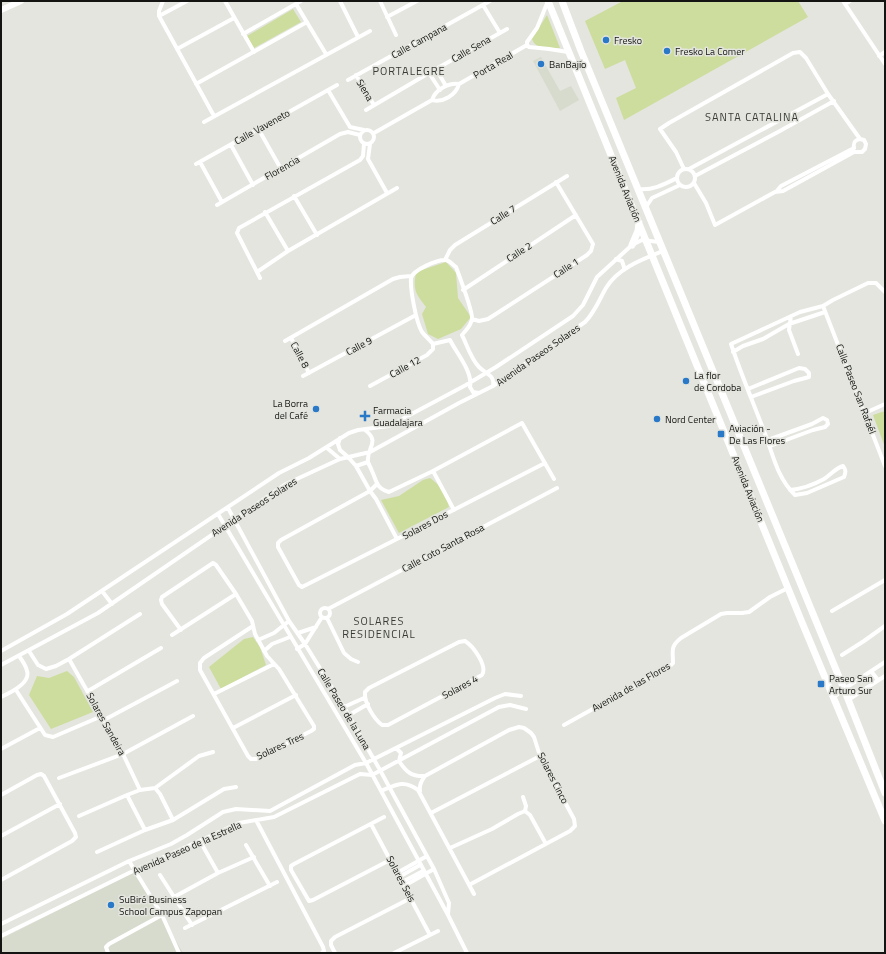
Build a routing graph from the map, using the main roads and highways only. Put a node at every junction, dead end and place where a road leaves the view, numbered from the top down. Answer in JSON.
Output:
{"nodes":[{"id":1,"x":21,"y":1,"type":"edge"},
{"id":2,"x":548,"y":1,"type":"edge"},
{"id":3,"x":562,"y":1,"type":"edge"},
{"id":4,"x":1,"y":10,"type":"edge"},
{"id":5,"x":622,"y":150,"type":"junction"},
{"id":6,"x":611,"y":154,"type":"junction"},
{"id":7,"x":639,"y":223,"type":"junction"},
{"id":8,"x":632,"y":245,"type":"road end"},
{"id":9,"x":885,"y":793,"type":"edge"},
{"id":10,"x":885,"y":821,"type":"edge"}],
"edges":[{"from":1,"to":4,"type":"main road"},
{"from":2,"to":6,"type":"main road","name":"Avenida Aviación"},
{"from":3,"to":5,"type":"main road","name":"Avenida Aviación"},
{"from":5,"to":6,"type":"main road"},
{"from":5,"to":9,"type":"main road","name":"Avenida Aviación"},
{"from":6,"to":7,"type":"main road","name":"Avenida Aviación"},
{"from":7,"to":8,"type":"main road"},
{"from":7,"to":10,"type":"main road","name":"Avenida Aviación"}]}
